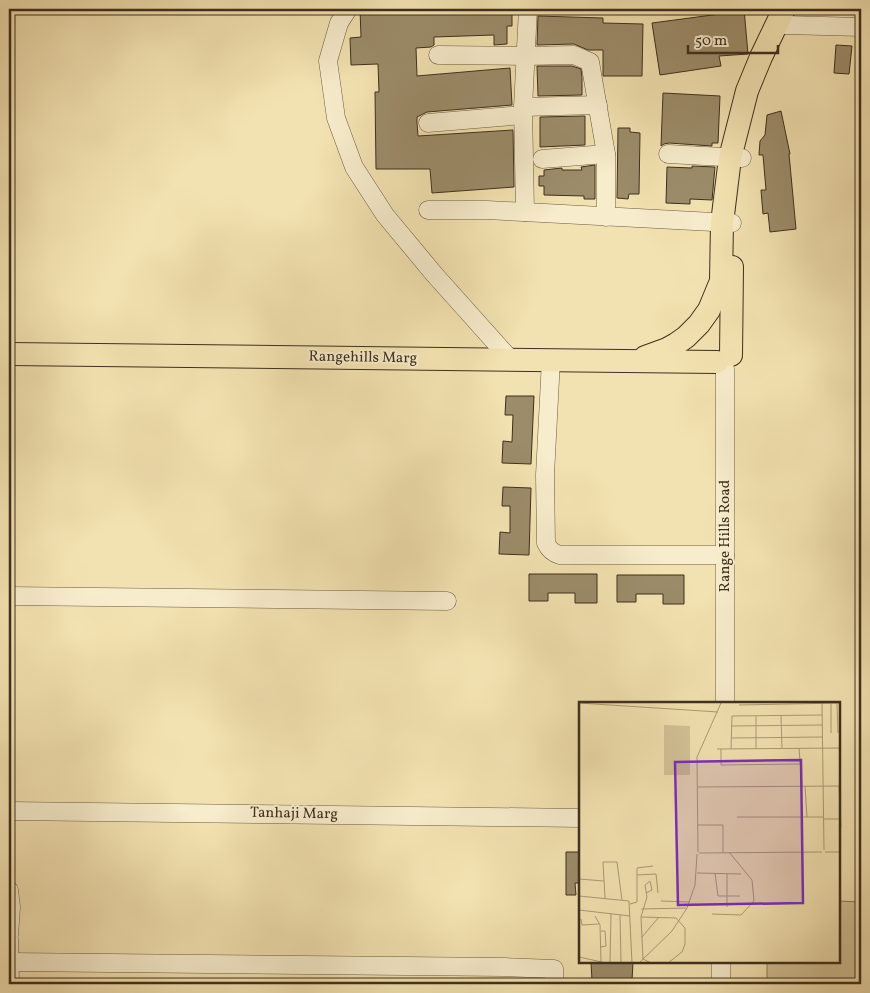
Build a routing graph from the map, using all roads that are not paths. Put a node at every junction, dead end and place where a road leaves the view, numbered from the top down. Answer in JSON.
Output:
{"nodes":[{"id":1,"x":348,"y":9,"type":"edge"},
{"id":2,"x":528,"y":9,"type":"edge"},
{"id":3,"x":787,"y":14,"type":"edge"},
{"id":4,"x":861,"y":27,"type":"edge"},
{"id":5,"x":438,"y":55,"type":"dead end"},
{"id":6,"x":525,"y":56,"type":"junction"},
{"id":7,"x":598,"y":105,"type":"junction"},
{"id":8,"x":523,"y":111,"type":"junction"},
{"id":9,"x":428,"y":123,"type":"dead end"},
{"id":10,"x":606,"y":154,"type":"junction"},
{"id":11,"x":668,"y":154,"type":"dead end"},
{"id":12,"x":736,"y":158,"type":"junction"},
{"id":13,"x":542,"y":160,"type":"dead end"},
{"id":14,"x":428,"y":210,"type":"dead end"},
{"id":15,"x":525,"y":212,"type":"junction"},
{"id":16,"x":606,"y":217,"type":"junction"},
{"id":17,"x":727,"y":223,"type":"junction"},
{"id":18,"x":721,"y":281,"type":"junction"},
{"id":19,"x":9,"y":354,"type":"edge"},
{"id":20,"x":511,"y":360,"type":"junction"},
{"id":21,"x":551,"y":360,"type":"junction"},
{"id":22,"x":723,"y":360,"type":"junction"},
{"id":23,"x":634,"y":361,"type":"junction"},
{"id":24,"x":725,"y":555,"type":"junction"},
{"id":25,"x":9,"y":596,"type":"edge"},
{"id":26,"x":447,"y":601,"type":"dead end"},
{"id":27,"x":725,"y":702,"type":"edge"},
{"id":28,"x":9,"y":811,"type":"edge"},
{"id":29,"x":579,"y":818,"type":"edge"},
{"id":30,"x":9,"y":890,"type":"edge"},
{"id":31,"x":9,"y":935,"type":"edge"},
{"id":32,"x":9,"y":939,"type":"edge"},
{"id":33,"x":10,"y":962,"type":"edge"},
{"id":34,"x":721,"y":963,"type":"edge"},
{"id":35,"x":10,"y":984,"type":"edge"},
{"id":36,"x":554,"y":984,"type":"edge"},
{"id":37,"x":721,"y":984,"type":"edge"}],
"edges":[{"from":1,"to":20,"type":"street"},
{"from":2,"to":6,"type":"street"},
{"from":3,"to":4,"type":"street"},
{"from":3,"to":12,"type":"main road"},
{"from":5,"to":6,"type":"street"},
{"from":6,"to":7,"type":"street"},
{"from":6,"to":8,"type":"street"},
{"from":7,"to":8,"type":"street"},
{"from":7,"to":10,"type":"street"},
{"from":8,"to":9,"type":"street"},
{"from":8,"to":15,"type":"street"},
{"from":10,"to":13,"type":"street"},
{"from":10,"to":16,"type":"street"},
{"from":11,"to":12,"type":"street"},
{"from":12,"to":17,"type":"main road"},
{"from":14,"to":15,"type":"street"},
{"from":15,"to":16,"type":"street"},
{"from":16,"to":17,"type":"street"},
{"from":17,"to":18,"type":"main road","name":"Range Hills Road"},
{"from":17,"to":22,"type":"main road"},
{"from":18,"to":22,"type":"main road","name":"Range Hills Road"},
{"from":18,"to":23,"type":"main road"},
{"from":19,"to":20,"type":"main road","name":"Rangehills Marg"},
{"from":20,"to":21,"type":"main road","name":"Rangehills Marg"},
{"from":21,"to":23,"type":"main road","name":"Rangehills Marg"},
{"from":21,"to":24,"type":"street"},
{"from":22,"to":23,"type":"main road","name":"Rangehills Marg"},
{"from":22,"to":24,"type":"street","name":"Range Hills Road"},
{"from":24,"to":27,"type":"street","name":"Range Hills Road"},
{"from":25,"to":26,"type":"street"},
{"from":28,"to":29,"type":"street","name":"Tanhaji Marg"},
{"from":30,"to":31,"type":"street"},
{"from":32,"to":33,"type":"street"},
{"from":33,"to":35,"type":"street"},
{"from":33,"to":36,"type":"street"},
{"from":34,"to":37,"type":"street"}]}
